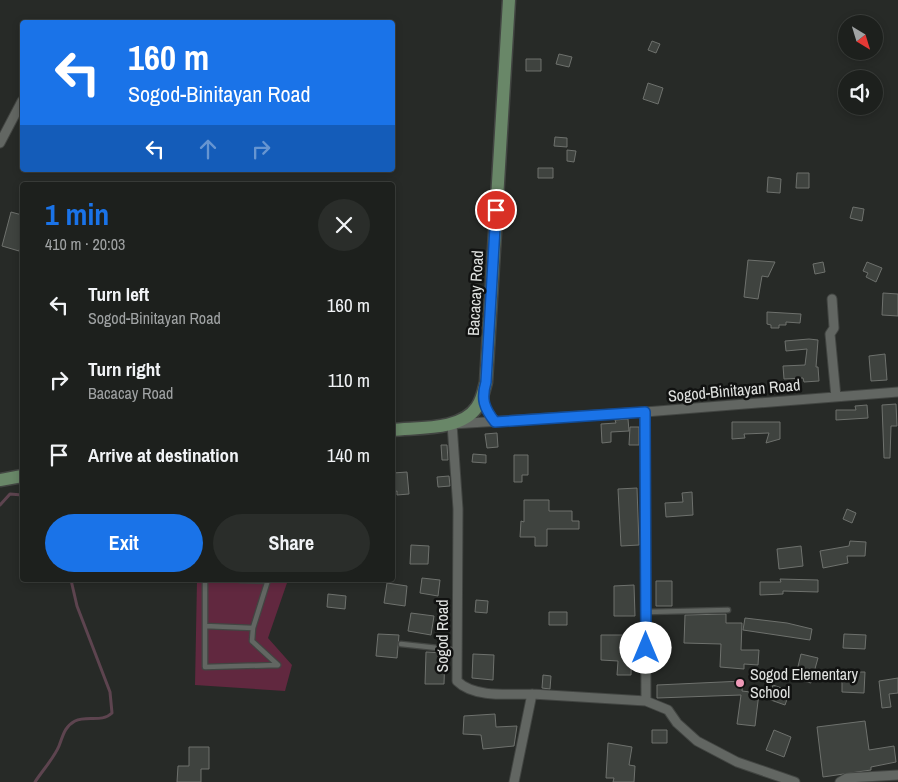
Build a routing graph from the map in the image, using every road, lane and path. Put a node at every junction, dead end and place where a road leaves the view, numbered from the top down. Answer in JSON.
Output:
{"nodes":[{"id":1,"x":509,"y":0,"type":"edge"},
{"id":2,"x":20,"y":105,"type":"edge"},
{"id":3,"x":0,"y":143,"type":"edge"},
{"id":4,"x":832,"y":299,"type":"dead end"},
{"id":5,"x":898,"y":392,"type":"edge"},
{"id":6,"x":482,"y":396,"type":"junction"},
{"id":7,"x":836,"y":397,"type":"junction"},
{"id":8,"x":645,"y":412,"type":"junction"},
{"id":9,"x":495,"y":422,"type":"junction"},
{"id":10,"x":452,"y":424,"type":"junction"},
{"id":11,"x":395,"y":430,"type":"edge"},
{"id":12,"x":20,"y":476,"type":"edge"},
{"id":13,"x":0,"y":480,"type":"edge"},
{"id":14,"x":205,"y":582,"type":"edge"},
{"id":15,"x":267,"y":582,"type":"edge"},
{"id":16,"x":728,"y":610,"type":"dead end"},
{"id":17,"x":646,"y":612,"type":"junction"},
{"id":18,"x":205,"y":626,"type":"junction"},
{"id":19,"x":253,"y":628,"type":"junction"},
{"id":20,"x":401,"y":644,"type":"dead end"},
{"id":21,"x":456,"y":650,"type":"junction"},
{"id":22,"x":532,"y":694,"type":"junction"},
{"id":23,"x":646,"y":701,"type":"junction"},
{"id":24,"x":898,"y":775,"type":"edge"},
{"id":25,"x":514,"y":782,"type":"edge"},
{"id":26,"x":795,"y":782,"type":"edge"},
{"id":27,"x":840,"y":782,"type":"edge"}],
"edges":[{"from":1,"to":6,"type":"main road","name":"Bacacay Road"},
{"from":2,"to":3,"type":"street"},
{"from":4,"to":7,"type":"street"},
{"from":5,"to":7,"type":"street","name":"Sogod-Binitayan Road"},
{"from":6,"to":9,"type":"street"},
{"from":6,"to":10,"type":"main road","name":"Bacacay Road"},
{"from":7,"to":8,"type":"street","name":"Sogod-Binitayan Road"},
{"from":8,"to":9,"type":"street","name":"Sogod-Binitayan Road"},
{"from":8,"to":17,"type":"street"},
{"from":9,"to":10,"type":"street","name":"Sogod-Binitayan Road"},
{"from":10,"to":11,"type":"main road","name":"Bacacay Road"},
{"from":10,"to":21,"type":"street","name":"Sogod Road"},
{"from":12,"to":13,"type":"main road"},
{"from":14,"to":18,"type":"lane"},
{"from":15,"to":19,"type":"lane"},
{"from":16,"to":17,"type":"lane"},
{"from":17,"to":23,"type":"street"},
{"from":18,"to":19,"type":"lane"},
{"from":18,"to":19,"type":"lane"},
{"from":20,"to":21,"type":"lane"},
{"from":21,"to":22,"type":"street","name":"Sogod Road"},
{"from":22,"to":23,"type":"street","name":"Sogod Road"},
{"from":22,"to":25,"type":"street"},
{"from":23,"to":26,"type":"street"},
{"from":24,"to":27,"type":"street"}]}
